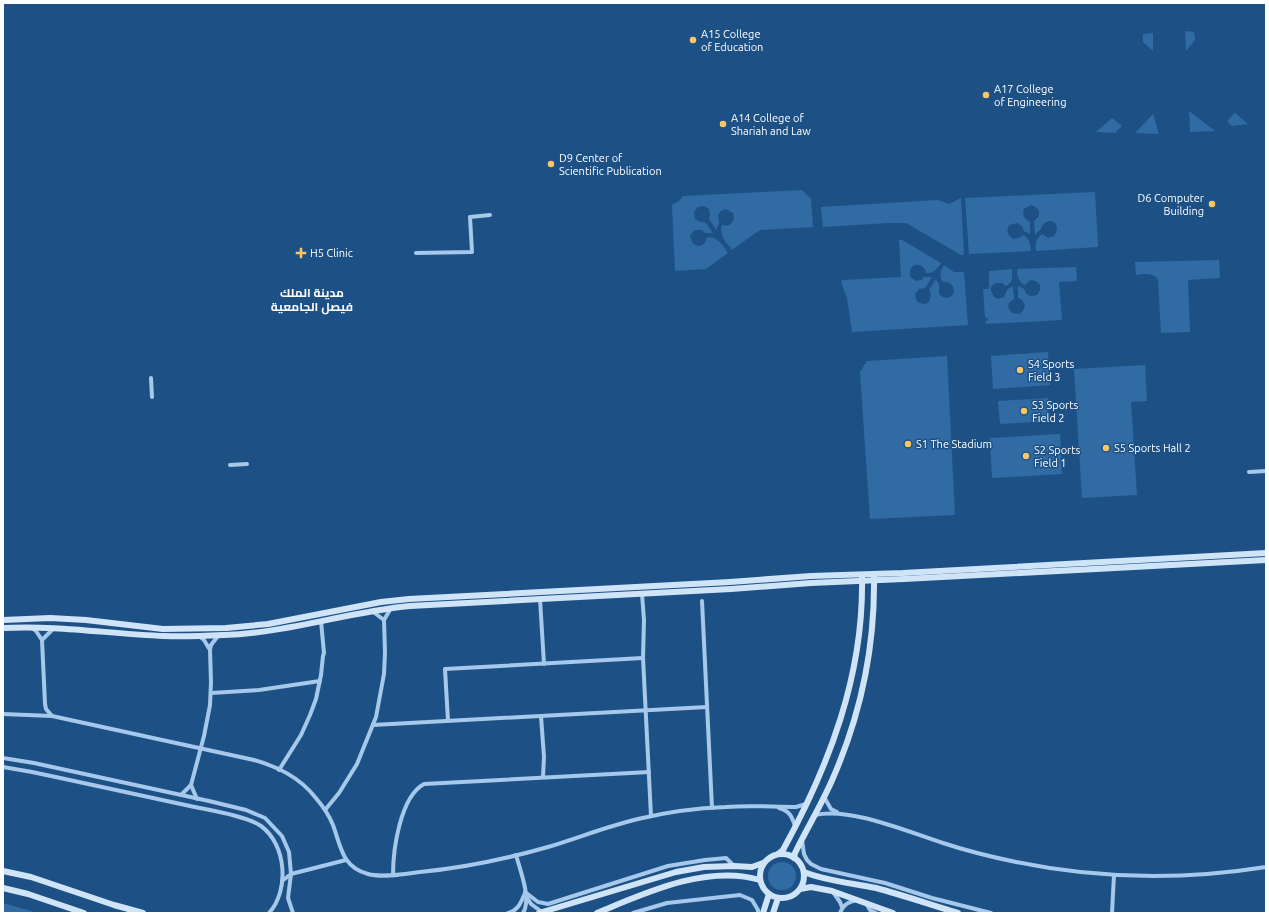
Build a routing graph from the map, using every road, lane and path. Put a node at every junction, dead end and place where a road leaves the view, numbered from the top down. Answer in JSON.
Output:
{"nodes":[{"id":1,"x":490,"y":215,"type":"dead end"},
{"id":2,"x":416,"y":254,"type":"dead end"},
{"id":3,"x":151,"y":378,"type":"dead end"},
{"id":4,"x":152,"y":397,"type":"dead end"},
{"id":5,"x":247,"y":464,"type":"dead end"},
{"id":6,"x":230,"y":465,"type":"dead end"},
{"id":7,"x":1266,"y":471,"type":"edge"},
{"id":8,"x":1249,"y":472,"type":"dead end"},
{"id":9,"x":1266,"y":553,"type":"edge"},
{"id":10,"x":1266,"y":560,"type":"edge"},
{"id":11,"x":862,"y":577,"type":"junction"},
{"id":12,"x":874,"y":577,"type":"junction"},
{"id":13,"x":642,"y":594,"type":"junction"},
{"id":14,"x":540,"y":599,"type":"junction"},
{"id":15,"x":702,"y":602,"type":"dead end"},
{"id":16,"x":391,"y":608,"type":"junction"},
{"id":17,"x":372,"y":611,"type":"junction"},
{"id":18,"x":3,"y":620,"type":"edge"},
{"id":19,"x":384,"y":620,"type":"junction"},
{"id":20,"x":321,"y":621,"type":"junction"},
{"id":21,"x":28,"y":627,"type":"junction"},
{"id":22,"x":3,"y":628,"type":"edge"},
{"id":23,"x":54,"y":628,"type":"junction"},
{"id":24,"x":199,"y":636,"type":"junction"},
{"id":25,"x":218,"y":636,"type":"junction"},
{"id":26,"x":42,"y":640,"type":"junction"},
{"id":27,"x":210,"y":650,"type":"junction"},
{"id":28,"x":643,"y":658,"type":"junction"},
{"id":29,"x":544,"y":664,"type":"junction"},
{"id":30,"x":320,"y":681,"type":"junction"},
{"id":31,"x":211,"y":693,"type":"junction"},
{"id":32,"x":707,"y":707,"type":"junction"},
{"id":33,"x":646,"y":711,"type":"junction"},
{"id":34,"x":3,"y":714,"type":"edge"},
{"id":35,"x":52,"y":716,"type":"junction"},
{"id":36,"x":541,"y":716,"type":"junction"},
{"id":37,"x":448,"y":721,"type":"junction"},
{"id":38,"x":373,"y":724,"type":"junction"},
{"id":39,"x":201,"y":749,"type":"junction"},
{"id":40,"x":3,"y":758,"type":"edge"},
{"id":41,"x":3,"y":767,"type":"edge"},
{"id":42,"x":279,"y":770,"type":"junction"},
{"id":43,"x":649,"y":772,"type":"junction"},
{"id":44,"x":543,"y":777,"type":"junction"},
{"id":45,"x":191,"y":785,"type":"junction"},
{"id":46,"x":181,"y":795,"type":"junction"},
{"id":47,"x":824,"y":797,"type":"junction"},
{"id":48,"x":197,"y":799,"type":"junction"},
{"id":49,"x":806,"y":804,"type":"junction"},
{"id":50,"x":775,"y":806,"type":"junction"},
{"id":51,"x":790,"y":807,"type":"junction"},
{"id":52,"x":712,"y":808,"type":"junction"},
{"id":53,"x":325,"y":810,"type":"junction"},
{"id":54,"x":791,"y":814,"type":"junction"},
{"id":55,"x":839,"y":814,"type":"junction"},
{"id":56,"x":815,"y":815,"type":"junction"},
{"id":57,"x":651,"y":816,"type":"junction"},
{"id":58,"x":795,"y":826,"type":"junction"},
{"id":59,"x":802,"y":839,"type":"junction"},
{"id":60,"x":778,"y":854,"type":"junction"},
{"id":61,"x":516,"y":855,"type":"junction"},
{"id":62,"x":794,"y":858,"type":"junction"},
{"id":63,"x":346,"y":860,"type":"junction"},
{"id":64,"x":763,"y":863,"type":"junction"},
{"id":65,"x":734,"y":866,"type":"junction"},
{"id":66,"x":1266,"y":867,"type":"edge"},
{"id":67,"x":3,"y":871,"type":"edge"},
{"id":68,"x":804,"y":872,"type":"junction"},
{"id":69,"x":291,"y":874,"type":"junction"},
{"id":70,"x":393,"y":875,"type":"junction"},
{"id":71,"x":1114,"y":875,"type":"junction"},
{"id":72,"x":760,"y":880,"type":"junction"},
{"id":73,"x":282,"y":881,"type":"junction"},
{"id":74,"x":3,"y":888,"type":"edge"},
{"id":75,"x":800,"y":889,"type":"junction"},
{"id":76,"x":832,"y":891,"type":"junction"},
{"id":77,"x":526,"y":894,"type":"junction"},
{"id":78,"x":769,"y":894,"type":"junction"},
{"id":79,"x":778,"y":898,"type":"junction"},
{"id":80,"x":859,"y":900,"type":"junction"},
{"id":81,"x":865,"y":902,"type":"junction"},
{"id":82,"x":842,"y":907,"type":"junction"},
{"id":83,"x":84,"y":913,"type":"edge"},
{"id":84,"x":143,"y":913,"type":"edge"},
{"id":85,"x":269,"y":913,"type":"edge"},
{"id":86,"x":293,"y":913,"type":"edge"},
{"id":87,"x":508,"y":913,"type":"edge"},
{"id":88,"x":524,"y":913,"type":"edge"},
{"id":89,"x":541,"y":913,"type":"edge"},
{"id":90,"x":597,"y":913,"type":"edge"},
{"id":91,"x":633,"y":913,"type":"edge"},
{"id":92,"x":758,"y":913,"type":"edge"},
{"id":93,"x":763,"y":913,"type":"edge"},
{"id":94,"x":773,"y":913,"type":"edge"},
{"id":95,"x":840,"y":913,"type":"edge"},
{"id":96,"x":876,"y":913,"type":"edge"},
{"id":97,"x":893,"y":913,"type":"edge"},
{"id":98,"x":958,"y":913,"type":"edge"},
{"id":99,"x":991,"y":913,"type":"edge"},
{"id":100,"x":1112,"y":913,"type":"edge"}],
"edges":[{"from":1,"to":2,"type":"street"},
{"from":3,"to":4,"type":"street"},
{"from":5,"to":6,"type":"street"},
{"from":7,"to":8,"type":"street"},
{"from":9,"to":12,"type":"main road"},
{"from":10,"to":12,"type":"main road"},
{"from":11,"to":12,"type":"main road"},
{"from":11,"to":13,"type":"main road"},
{"from":11,"to":18,"type":"main road"},
{"from":11,"to":49,"type":"main road"},
{"from":12,"to":47,"type":"main road"},
{"from":13,"to":14,"type":"main road"},
{"from":13,"to":28,"type":"street"},
{"from":14,"to":16,"type":"main road"},
{"from":14,"to":29,"type":"street"},
{"from":15,"to":32,"type":"street"},
{"from":16,"to":17,"type":"main road"},
{"from":16,"to":19,"type":"street"},
{"from":17,"to":19,"type":"street"},
{"from":17,"to":20,"type":"main road"},
{"from":19,"to":38,"type":"street"},
{"from":20,"to":25,"type":"main road"},
{"from":20,"to":30,"type":"street"},
{"from":21,"to":22,"type":"main road"},
{"from":21,"to":23,"type":"main road"},
{"from":21,"to":26,"type":"street"},
{"from":23,"to":24,"type":"main road"},
{"from":23,"to":26,"type":"street"},
{"from":24,"to":25,"type":"main road"},
{"from":24,"to":27,"type":"street"},
{"from":25,"to":27,"type":"street"},
{"from":26,"to":35,"type":"street"},
{"from":27,"to":31,"type":"street"},
{"from":28,"to":29,"type":"street"},
{"from":28,"to":33,"type":"street"},
{"from":29,"to":37,"type":"street"},
{"from":30,"to":31,"type":"street"},
{"from":30,"to":42,"type":"street"},
{"from":31,"to":39,"type":"street"},
{"from":32,"to":33,"type":"street"},
{"from":32,"to":52,"type":"street"},
{"from":33,"to":36,"type":"street"},
{"from":33,"to":43,"type":"street"},
{"from":34,"to":35,"type":"street"},
{"from":35,"to":39,"type":"street"},
{"from":36,"to":37,"type":"street"},
{"from":36,"to":44,"type":"street"},
{"from":37,"to":38,"type":"street"},
{"from":38,"to":53,"type":"street"},
{"from":39,"to":42,"type":"street"},
{"from":39,"to":45,"type":"street"},
{"from":40,"to":46,"type":"street"},
{"from":41,"to":73,"type":"street"},
{"from":42,"to":53,"type":"street"},
{"from":43,"to":44,"type":"street"},
{"from":43,"to":57,"type":"street"},
{"from":44,"to":70,"type":"street"},
{"from":45,"to":46,"type":"street"},
{"from":45,"to":48,"type":"street"},
{"from":46,"to":48,"type":"street"},
{"from":47,"to":55,"type":"street"},
{"from":47,"to":56,"type":"main road"},
{"from":48,"to":69,"type":"street"},
{"from":49,"to":51,"type":"street"},
{"from":49,"to":58,"type":"main road"},
{"from":50,"to":51,"type":"street"},
{"from":50,"to":52,"type":"street"},
{"from":50,"to":54,"type":"street"},
{"from":51,"to":54,"type":"street"},
{"from":52,"to":57,"type":"street"},
{"from":53,"to":63,"type":"street"},
{"from":54,"to":58,"type":"street"},
{"from":55,"to":56,"type":"street"},
{"from":55,"to":71,"type":"street"},
{"from":56,"to":59,"type":"main road"},
{"from":57,"to":61,"type":"street"},
{"from":58,"to":60,"type":"main road"},
{"from":59,"to":62,"type":"main road"},
{"from":59,"to":99,"type":"street"},
{"from":60,"to":62,"type":"main road"},
{"from":60,"to":64,"type":"main road"},
{"from":61,"to":70,"type":"street"},
{"from":61,"to":77,"type":"street"},
{"from":62,"to":68,"type":"main road"},
{"from":63,"to":69,"type":"street"},
{"from":63,"to":70,"type":"street"},
{"from":64,"to":65,"type":"main road"},
{"from":64,"to":72,"type":"main road"},
{"from":65,"to":77,"type":"street"},
{"from":65,"to":89,"type":"main road"},
{"from":66,"to":71,"type":"street"},
{"from":67,"to":84,"type":"main road"},
{"from":68,"to":75,"type":"main road"},
{"from":68,"to":98,"type":"main road"},
{"from":69,"to":73,"type":"street"},
{"from":69,"to":86,"type":"street"},
{"from":71,"to":100,"type":"street"},
{"from":72,"to":78,"type":"main road"},
{"from":72,"to":90,"type":"main road"},
{"from":73,"to":85,"type":"street"},
{"from":74,"to":83,"type":"main road"},
{"from":75,"to":76,"type":"main road"},
{"from":75,"to":79,"type":"main road"},
{"from":76,"to":80,"type":"main road"},
{"from":76,"to":82,"type":"street"},
{"from":77,"to":87,"type":"street"},
{"from":77,"to":88,"type":"street"},
{"from":77,"to":89,"type":"street"},
{"from":78,"to":79,"type":"main road"},
{"from":78,"to":93,"type":"main road"},
{"from":79,"to":94,"type":"main road"},
{"from":80,"to":81,"type":"main road"},
{"from":80,"to":82,"type":"street"},
{"from":81,"to":96,"type":"street"},
{"from":81,"to":97,"type":"main road"},
{"from":82,"to":95,"type":"street"},
{"from":91,"to":92,"type":"street"}]}
